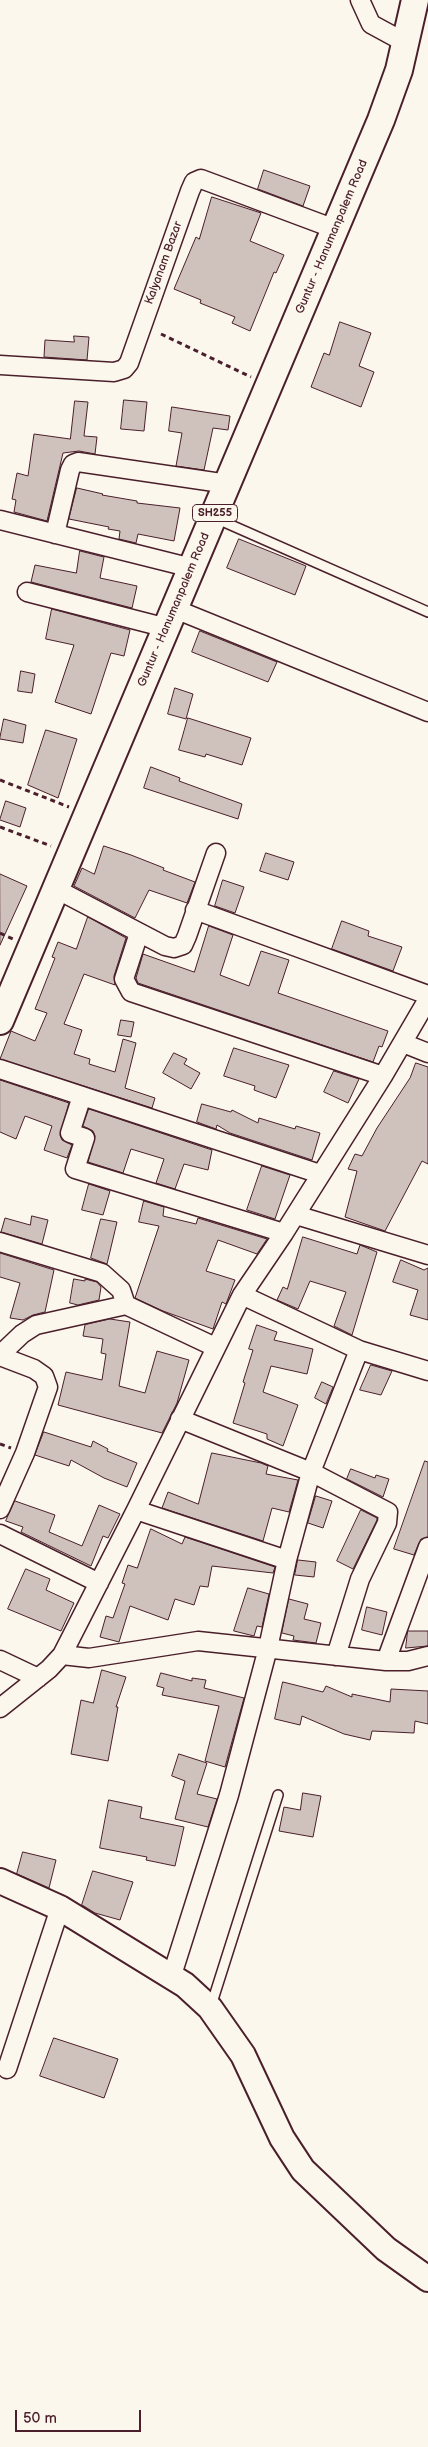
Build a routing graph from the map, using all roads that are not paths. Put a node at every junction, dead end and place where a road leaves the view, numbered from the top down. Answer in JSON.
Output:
{"nodes":[{"id":1,"x":360,"y":0,"type":"edge"},
{"id":2,"x":415,"y":0,"type":"edge"},
{"id":3,"x":406,"y":43,"type":"junction"},
{"id":4,"x":336,"y":229,"type":"junction"},
{"id":5,"x":0,"y":365,"type":"edge"},
{"id":6,"x":228,"y":484,"type":"junction"},
{"id":7,"x":214,"y":518,"type":"junction"},
{"id":8,"x":0,"y":520,"type":"edge"},
{"id":9,"x":55,"y":534,"type":"junction"},
{"id":10,"x":192,"y":568,"type":"junction"},
{"id":11,"x":27,"y":592,"type":"dead end"},
{"id":12,"x":428,"y":612,"type":"edge"},
{"id":13,"x":171,"y":619,"type":"junction"},
{"id":14,"x":428,"y":712,"type":"edge"},
{"id":15,"x":216,"y":853,"type":"dead end"},
{"id":16,"x":56,"y":888,"type":"junction"},
{"id":17,"x":195,"y":910,"type":"junction"},
{"id":18,"x":139,"y":933,"type":"junction"},
{"id":19,"x":428,"y":994,"type":"edge"},
{"id":20,"x":428,"y":999,"type":"edge"},
{"id":21,"x":0,"y":1021,"type":"edge"},
{"id":22,"x":403,"y":1043,"type":"junction"},
{"id":23,"x":428,"y":1053,"type":"edge"},
{"id":24,"x":0,"y":1070,"type":"edge"},
{"id":25,"x":383,"y":1076,"type":"junction"},
{"id":26,"x":82,"y":1096,"type":"junction"},
{"id":27,"x":320,"y":1174,"type":"junction"},
{"id":28,"x":296,"y":1215,"type":"junction"},
{"id":29,"x":284,"y":1233,"type":"junction"},
{"id":30,"x":0,"y":1242,"type":"edge"},
{"id":31,"x":428,"y":1255,"type":"edge"},
{"id":32,"x":242,"y":1295,"type":"junction"},
{"id":33,"x":126,"y":1305,"type":"junction"},
{"id":34,"x":215,"y":1347,"type":"junction"},
{"id":35,"x":359,"y":1350,"type":"junction"},
{"id":36,"x":0,"y":1356,"type":"edge"},
{"id":37,"x":428,"y":1371,"type":"edge"},
{"id":38,"x":180,"y":1420,"type":"junction"},
{"id":39,"x":311,"y":1472,"type":"junction"},
{"id":40,"x":0,"y":1509,"type":"edge"},
{"id":41,"x":136,"y":1510,"type":"junction"},
{"id":42,"x":0,"y":1534,"type":"edge"},
{"id":43,"x":428,"y":1547,"type":"edge"},
{"id":44,"x":287,"y":1560,"type":"junction"},
{"id":45,"x":99,"y":1583,"type":"junction"},
{"id":46,"x":268,"y":1648,"type":"junction"},
{"id":47,"x":62,"y":1655,"type":"junction"},
{"id":48,"x":336,"y":1656,"type":"junction"},
{"id":49,"x":428,"y":1656,"type":"edge"},
{"id":50,"x":0,"y":1660,"type":"edge"},
{"id":51,"x":386,"y":1661,"type":"junction"},
{"id":52,"x":38,"y":1678,"type":"junction"},
{"id":53,"x":0,"y":1708,"type":"edge"},
{"id":54,"x":278,"y":1795,"type":"dead end"},
{"id":55,"x":0,"y":1881,"type":"edge"},
{"id":56,"x":60,"y":1908,"type":"junction"},
{"id":57,"x":172,"y":1975,"type":"junction"},
{"id":58,"x":210,"y":2008,"type":"junction"},
{"id":59,"x":7,"y":2069,"type":"dead end"},
{"id":60,"x":428,"y":2278,"type":"edge"}],
"edges":[{"from":1,"to":3,"type":"street"},
{"from":2,"to":3,"type":"main road","name":"Guntur - Hanumanpalem Road","number":"SH255"},
{"from":3,"to":4,"type":"main road","name":"Guntur - Hanumanpalem Road","number":"SH255"},
{"from":4,"to":5,"type":"street","name":"Kalyanam Bazar"},
{"from":4,"to":6,"type":"main road","name":"Guntur - Hanumanpalem Road","number":"SH255"},
{"from":6,"to":7,"type":"main road","name":"Guntur - Hanumanpalem Road","number":"SH255"},
{"from":6,"to":9,"type":"street"},
{"from":7,"to":10,"type":"main road","name":"Guntur - Hanumanpalem Road","number":"SH255"},
{"from":7,"to":12,"type":"lane"},
{"from":8,"to":9,"type":"street"},
{"from":9,"to":10,"type":"street"},
{"from":10,"to":13,"type":"main road","name":"Guntur - Hanumanpalem Road","number":"SH255"},
{"from":11,"to":13,"type":"street"},
{"from":13,"to":14,"type":"street"},
{"from":13,"to":16,"type":"main road","name":"Guntur - Hanumanpalem Road","number":"SH255"},
{"from":15,"to":17,"type":"street"},
{"from":16,"to":18,"type":"street"},
{"from":16,"to":21,"type":"main road","name":"Guntur - Hanumanpalem Road","number":"SH255"},
{"from":17,"to":18,"type":"street"},
{"from":17,"to":19,"type":"street"},
{"from":18,"to":25,"type":"street"},
{"from":20,"to":22,"type":"street"},
{"from":22,"to":23,"type":"street"},
{"from":22,"to":25,"type":"street"},
{"from":24,"to":26,"type":"street"},
{"from":25,"to":27,"type":"street"},
{"from":26,"to":27,"type":"street"},
{"from":26,"to":29,"type":"street"},
{"from":27,"to":28,"type":"street"},
{"from":28,"to":29,"type":"street"},
{"from":28,"to":31,"type":"street"},
{"from":29,"to":32,"type":"street"},
{"from":30,"to":33,"type":"street"},
{"from":32,"to":34,"type":"street"},
{"from":32,"to":35,"type":"street"},
{"from":33,"to":34,"type":"street"},
{"from":33,"to":36,"type":"street"},
{"from":34,"to":38,"type":"street"},
{"from":35,"to":37,"type":"street"},
{"from":35,"to":39,"type":"street"},
{"from":36,"to":40,"type":"street"},
{"from":38,"to":39,"type":"street"},
{"from":38,"to":41,"type":"street"},
{"from":39,"to":44,"type":"street"},
{"from":39,"to":48,"type":"street"},
{"from":41,"to":44,"type":"street"},
{"from":41,"to":45,"type":"street"},
{"from":42,"to":45,"type":"street"},
{"from":43,"to":51,"type":"street"},
{"from":44,"to":46,"type":"street"},
{"from":45,"to":47,"type":"street"},
{"from":46,"to":47,"type":"street"},
{"from":46,"to":48,"type":"street"},
{"from":46,"to":57,"type":"street"},
{"from":47,"to":52,"type":"street"},
{"from":48,"to":51,"type":"street"},
{"from":49,"to":51,"type":"street"},
{"from":50,"to":52,"type":"street"},
{"from":52,"to":53,"type":"street"},
{"from":54,"to":58,"type":"lane"},
{"from":55,"to":56,"type":"street"},
{"from":56,"to":57,"type":"street"},
{"from":56,"to":59,"type":"street"},
{"from":57,"to":58,"type":"street"},
{"from":58,"to":60,"type":"street"}]}
